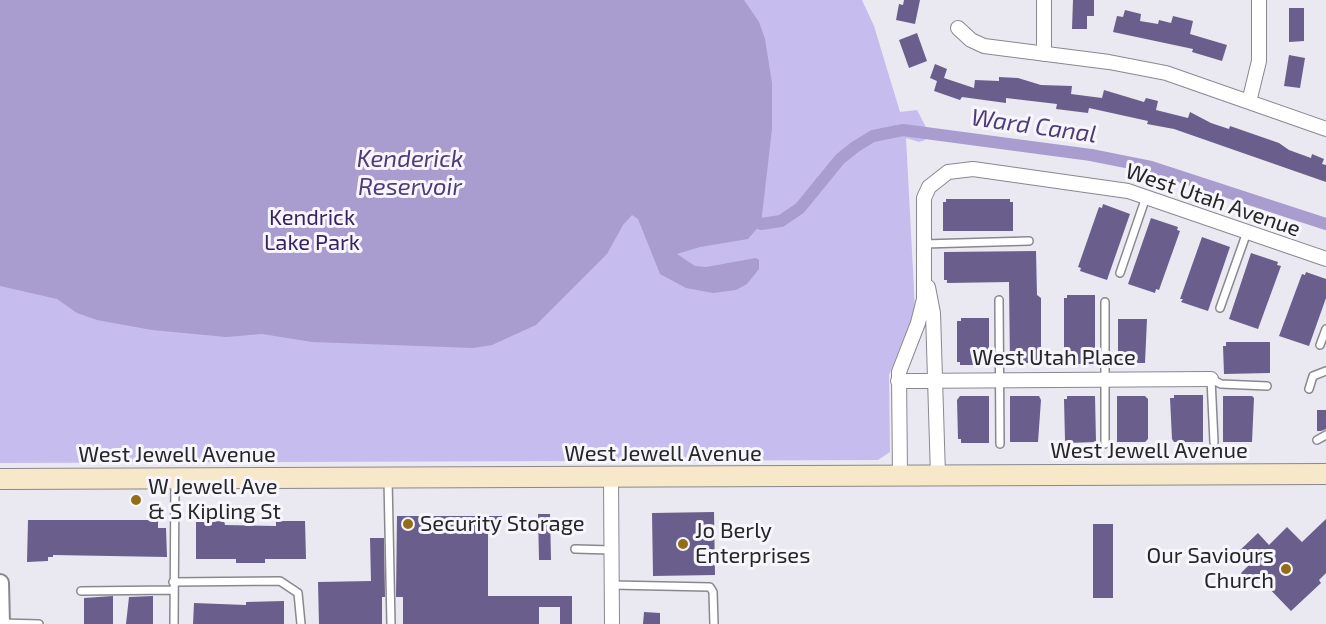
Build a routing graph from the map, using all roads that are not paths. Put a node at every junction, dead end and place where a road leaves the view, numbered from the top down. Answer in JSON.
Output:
{"nodes":[{"id":1,"x":1044,"y":0,"type":"edge"},
{"id":2,"x":1259,"y":0,"type":"edge"},
{"id":3,"x":958,"y":28,"type":"dead end"},
{"id":4,"x":1044,"y":54,"type":"junction"},
{"id":5,"x":1249,"y":102,"type":"junction"},
{"id":6,"x":1326,"y":129,"type":"edge"},
{"id":7,"x":1146,"y":197,"type":"junction"},
{"id":8,"x":1247,"y":232,"type":"junction"},
{"id":9,"x":1029,"y":241,"type":"dead end"},
{"id":10,"x":924,"y":243,"type":"junction"},
{"id":11,"x":1326,"y":259,"type":"edge"},
{"id":12,"x":1120,"y":273,"type":"dead end"},
{"id":13,"x":926,"y":282,"type":"junction"},
{"id":14,"x":999,"y":300,"type":"dead end"},
{"id":15,"x":1105,"y":302,"type":"dead end"},
{"id":16,"x":1220,"y":308,"type":"dead end"},
{"id":17,"x":1326,"y":329,"type":"edge"},
{"id":18,"x":1320,"y":345,"type":"dead end"},
{"id":19,"x":1326,"y":371,"type":"edge"},
{"id":20,"x":1106,"y":379,"type":"junction"},
{"id":21,"x":1211,"y":379,"type":"junction"},
{"id":22,"x":936,"y":380,"type":"junction"},
{"id":23,"x":999,"y":380,"type":"junction"},
{"id":24,"x":898,"y":381,"type":"junction"},
{"id":25,"x":1267,"y":386,"type":"dead end"},
{"id":26,"x":1310,"y":389,"type":"dead end"},
{"id":27,"x":1326,"y":435,"type":"edge"},
{"id":28,"x":1317,"y":440,"type":"dead end"},
{"id":29,"x":1214,"y":442,"type":"dead end"},
{"id":30,"x":1000,"y":444,"type":"dead end"},
{"id":31,"x":1105,"y":444,"type":"dead end"},
{"id":32,"x":1326,"y":474,"type":"edge"},
{"id":33,"x":938,"y":476,"type":"junction"},
{"id":34,"x":900,"y":477,"type":"junction"},
{"id":35,"x":611,"y":478,"type":"junction"},
{"id":36,"x":0,"y":479,"type":"edge"},
{"id":37,"x":388,"y":479,"type":"junction"},
{"id":38,"x":175,"y":480,"type":"junction"},
{"id":39,"x":575,"y":549,"type":"dead end"},
{"id":40,"x":611,"y":550,"type":"junction"},
{"id":41,"x":173,"y":582,"type":"junction"},
{"id":42,"x":0,"y":583,"type":"edge"},
{"id":43,"x":612,"y":585,"type":"junction"},
{"id":44,"x":173,"y":590,"type":"junction"},
{"id":45,"x":81,"y":591,"type":"dead end"},
{"id":46,"x":1,"y":623,"type":"edge"},
{"id":47,"x":39,"y":624,"type":"edge"},
{"id":48,"x":174,"y":624,"type":"edge"},
{"id":49,"x":301,"y":624,"type":"edge"},
{"id":50,"x":391,"y":624,"type":"edge"},
{"id":51,"x":612,"y":624,"type":"edge"},
{"id":52,"x":714,"y":624,"type":"edge"}],
"edges":[{"from":1,"to":4,"type":"street"},
{"from":2,"to":5,"type":"street"},
{"from":3,"to":4,"type":"street"},
{"from":4,"to":5,"type":"street"},
{"from":5,"to":6,"type":"street"},
{"from":7,"to":8,"type":"street","name":"West Utah Avenue"},
{"from":7,"to":10,"type":"street","name":"West Utah Avenue"},
{"from":7,"to":12,"type":"lane"},
{"from":8,"to":11,"type":"street","name":"West Utah Avenue"},
{"from":8,"to":16,"type":"lane"},
{"from":9,"to":10,"type":"lane"},
{"from":10,"to":13,"type":"street"},
{"from":13,"to":22,"type":"street"},
{"from":13,"to":24,"type":"street"},
{"from":14,"to":23,"type":"lane"},
{"from":15,"to":20,"type":"lane"},
{"from":17,"to":18,"type":"lane"},
{"from":19,"to":26,"type":"lane"},
{"from":20,"to":21,"type":"street","name":"West Utah Place"},
{"from":20,"to":23,"type":"street","name":"West Utah Place"},
{"from":20,"to":31,"type":"lane"},
{"from":21,"to":25,"type":"lane"},
{"from":21,"to":29,"type":"lane"},
{"from":22,"to":23,"type":"street","name":"West Utah Place"},
{"from":22,"to":24,"type":"street","name":"West Utah Place"},
{"from":22,"to":33,"type":"street"},
{"from":23,"to":30,"type":"lane"},
{"from":24,"to":34,"type":"street"},
{"from":27,"to":28,"type":"lane"},
{"from":32,"to":33,"type":"main road","name":"West Jewell Avenue"},
{"from":33,"to":34,"type":"main road","name":"West Jewell Avenue"},
{"from":34,"to":35,"type":"main road","name":"West Jewell Avenue"},
{"from":35,"to":37,"type":"main road","name":"West Jewell Avenue"},
{"from":35,"to":40,"type":"street"},
{"from":36,"to":38,"type":"main road","name":"West Jewell Avenue"},
{"from":37,"to":38,"type":"main road","name":"West Jewell Avenue"},
{"from":37,"to":50,"type":"lane"},
{"from":38,"to":41,"type":"lane"},
{"from":39,"to":40,"type":"lane"},
{"from":40,"to":43,"type":"street"},
{"from":41,"to":44,"type":"lane"},
{"from":41,"to":49,"type":"lane"},
{"from":42,"to":46,"type":"street"},
{"from":43,"to":51,"type":"street"},
{"from":43,"to":52,"type":"lane"},
{"from":44,"to":45,"type":"lane"},
{"from":44,"to":48,"type":"lane"},
{"from":46,"to":47,"type":"lane"}]}
